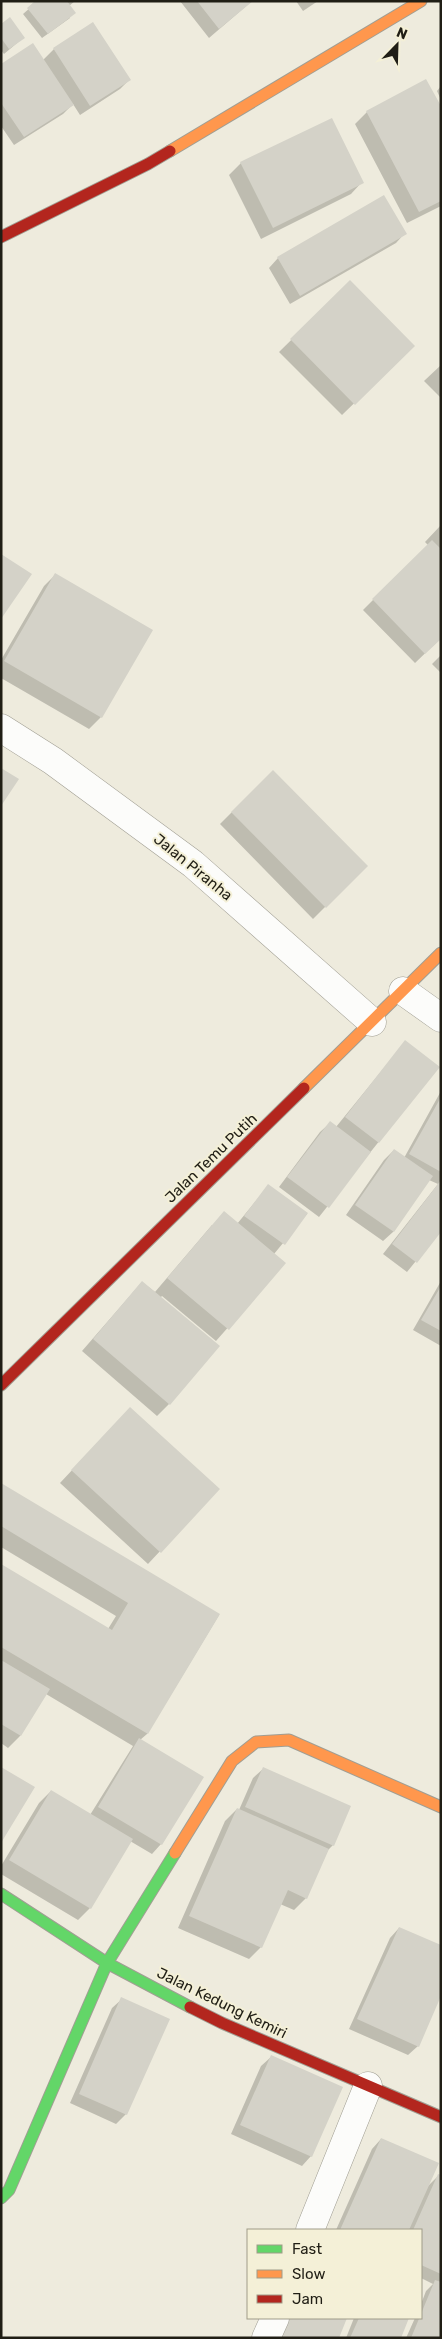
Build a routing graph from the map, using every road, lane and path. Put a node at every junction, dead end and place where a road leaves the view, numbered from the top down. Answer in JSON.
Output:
{"nodes":[{"id":1,"x":421,"y":1,"type":"edge"},
{"id":2,"x":1,"y":237,"type":"edge"},
{"id":3,"x":1,"y":728,"type":"edge"},
{"id":4,"x":441,"y":953,"type":"edge"},
{"id":5,"x":403,"y":991,"type":"junction"},
{"id":6,"x":441,"y":1018,"type":"edge"},
{"id":7,"x":372,"y":1022,"type":"junction"},
{"id":8,"x":1,"y":1385,"type":"edge"},
{"id":9,"x":441,"y":1807,"type":"edge"},
{"id":10,"x":1,"y":1894,"type":"edge"},
{"id":11,"x":107,"y":1963,"type":"junction"},
{"id":12,"x":368,"y":2086,"type":"junction"},
{"id":13,"x":441,"y":2117,"type":"edge"},
{"id":14,"x":4,"y":2192,"type":"edge"},
{"id":15,"x":310,"y":2229,"type":"edge"},
{"id":16,"x":275,"y":2319,"type":"edge"},
{"id":17,"x":266,"y":2338,"type":"edge"}],
"edges":[{"from":1,"to":2,"type":"street"},
{"from":3,"to":7,"type":"street","name":"Jalan Piranha"},
{"from":4,"to":5,"type":"street","name":"Jalan Temu Putih"},
{"from":5,"to":6,"type":"street"},
{"from":5,"to":7,"type":"street","name":"Jalan Temu Putih"},
{"from":7,"to":8,"type":"street","name":"Jalan Temu Putih"},
{"from":9,"to":11,"type":"street"},
{"from":10,"to":11,"type":"street","name":"Jalan Kedung Kemiri"},
{"from":11,"to":12,"type":"street","name":"Jalan Kedung Kemiri"},
{"from":11,"to":14,"type":"street"},
{"from":12,"to":13,"type":"street","name":"Jalan Kedung Kemiri"},
{"from":12,"to":15,"type":"street"},
{"from":16,"to":17,"type":"street"}]}
